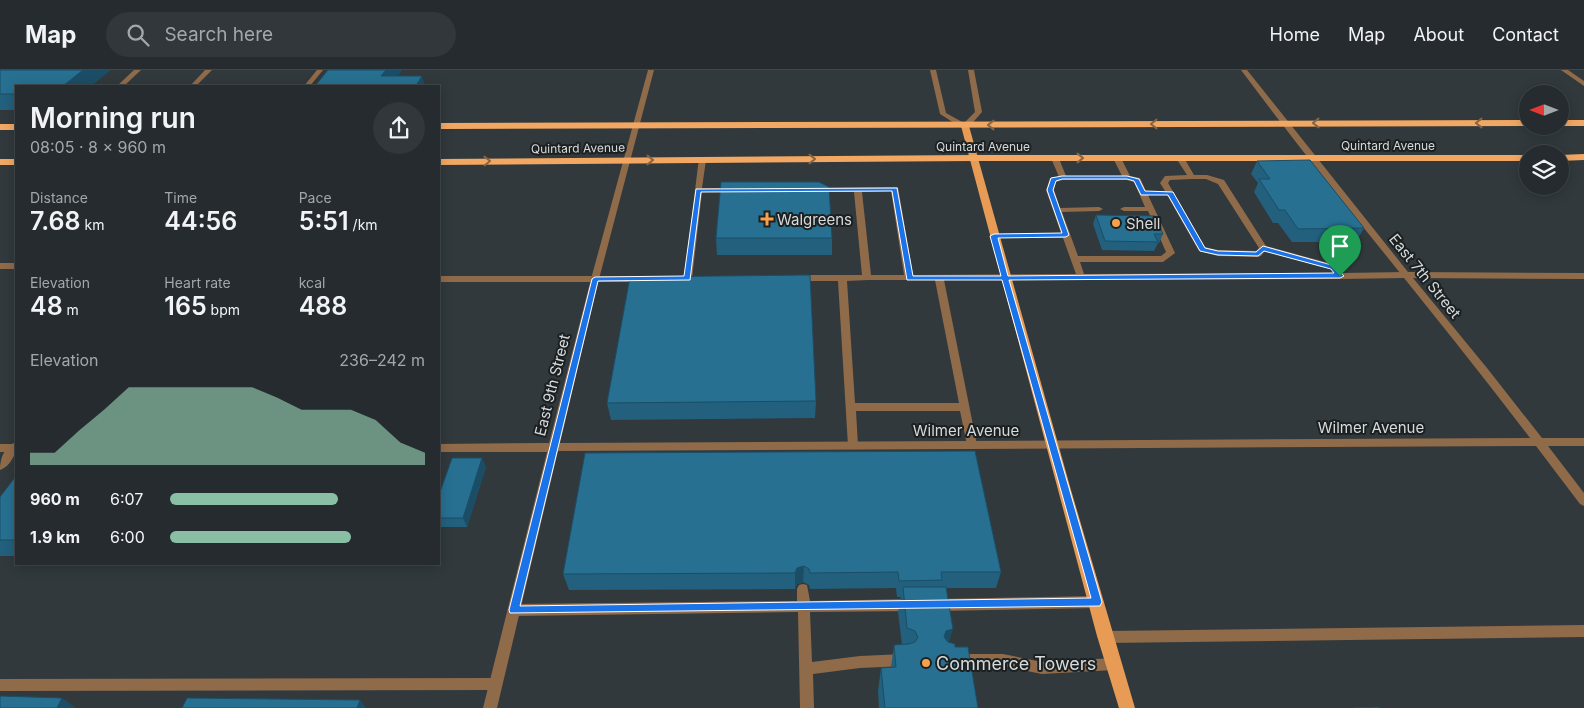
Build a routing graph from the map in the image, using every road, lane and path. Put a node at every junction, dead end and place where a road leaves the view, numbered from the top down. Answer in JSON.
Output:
{"nodes":[{"id":1,"x":138,"y":70,"type":"edge"},
{"id":2,"x":209,"y":70,"type":"edge"},
{"id":3,"x":320,"y":70,"type":"edge"},
{"id":4,"x":650,"y":70,"type":"edge"},
{"id":5,"x":933,"y":70,"type":"edge"},
{"id":6,"x":970,"y":70,"type":"edge"},
{"id":7,"x":1244,"y":70,"type":"edge"},
{"id":8,"x":1564,"y":70,"type":"edge"},
{"id":9,"x":1584,"y":84,"type":"edge"},
{"id":10,"x":121,"y":85,"type":"edge"},
{"id":11,"x":194,"y":85,"type":"edge"},
{"id":12,"x":308,"y":85,"type":"edge"},
{"id":13,"x":1519,"y":123,"type":"edge"},
{"id":14,"x":1569,"y":123,"type":"edge"},
{"id":15,"x":1584,"y":123,"type":"edge"},
{"id":16,"x":1286,"y":124,"type":"junction"},
{"id":17,"x":440,"y":126,"type":"edge"},
{"id":18,"x":965,"y":126,"type":"junction"},
{"id":19,"x":0,"y":127,"type":"edge"},
{"id":20,"x":15,"y":127,"type":"edge"},
{"id":21,"x":635,"y":127,"type":"junction"},
{"id":22,"x":1313,"y":157,"type":"junction"},
{"id":23,"x":974,"y":158,"type":"junction"},
{"id":24,"x":1055,"y":158,"type":"junction"},
{"id":25,"x":1117,"y":158,"type":"junction"},
{"id":26,"x":1180,"y":158,"type":"junction"},
{"id":27,"x":1519,"y":158,"type":"edge"},
{"id":28,"x":1569,"y":158,"type":"edge"},
{"id":29,"x":1584,"y":158,"type":"edge"},
{"id":30,"x":626,"y":160,"type":"junction"},
{"id":31,"x":702,"y":160,"type":"junction"},
{"id":32,"x":0,"y":162,"type":"edge"},
{"id":33,"x":15,"y":162,"type":"edge"},
{"id":34,"x":440,"y":162,"type":"edge"},
{"id":35,"x":1192,"y":177,"type":"junction"},
{"id":36,"x":1062,"y":178,"type":"junction"},
{"id":37,"x":1127,"y":178,"type":"junction"},
{"id":38,"x":698,"y":190,"type":"junction"},
{"id":39,"x":738,"y":190,"type":"edge"},
{"id":40,"x":808,"y":190,"type":"edge"},
{"id":41,"x":858,"y":190,"type":"junction"},
{"id":42,"x":1143,"y":193,"type":"junction"},
{"id":43,"x":1170,"y":193,"type":"junction"},
{"id":44,"x":1126,"y":207,"type":"dead end"},
{"id":45,"x":1099,"y":209,"type":"dead end"},
{"id":46,"x":1151,"y":209,"type":"junction"},
{"id":47,"x":1057,"y":210,"type":"junction"},
{"id":48,"x":1066,"y":235,"type":"junction"},
{"id":49,"x":994,"y":236,"type":"junction"},
{"id":50,"x":1263,"y":248,"type":"junction"},
{"id":51,"x":1074,"y":259,"type":"junction"},
{"id":52,"x":0,"y":266,"type":"edge"},
{"id":53,"x":15,"y":266,"type":"edge"},
{"id":54,"x":1406,"y":275,"type":"junction"},
{"id":55,"x":1340,"y":276,"type":"junction"},
{"id":56,"x":1584,"y":276,"type":"edge"},
{"id":57,"x":688,"y":278,"type":"edge"},
{"id":58,"x":784,"y":278,"type":"edge"},
{"id":59,"x":842,"y":278,"type":"junction"},
{"id":60,"x":867,"y":278,"type":"junction"},
{"id":61,"x":909,"y":278,"type":"junction"},
{"id":62,"x":939,"y":278,"type":"junction"},
{"id":63,"x":1005,"y":278,"type":"junction"},
{"id":64,"x":1080,"y":278,"type":"junction"},
{"id":65,"x":440,"y":279,"type":"edge"},
{"id":66,"x":595,"y":279,"type":"junction"},
{"id":67,"x":651,"y":279,"type":"edge"},
{"id":68,"x":850,"y":407,"type":"junction"},
{"id":69,"x":964,"y":407,"type":"junction"},
{"id":70,"x":1538,"y":442,"type":"junction"},
{"id":71,"x":1584,"y":442,"type":"edge"},
{"id":72,"x":1052,"y":444,"type":"junction"},
{"id":73,"x":972,"y":445,"type":"junction"},
{"id":74,"x":853,"y":446,"type":"junction"},
{"id":75,"x":15,"y":447,"type":"edge"},
{"id":76,"x":0,"y":448,"type":"edge"},
{"id":77,"x":15,"y":448,"type":"edge"},
{"id":78,"x":440,"y":448,"type":"edge"},
{"id":79,"x":554,"y":448,"type":"junction"},
{"id":80,"x":0,"y":466,"type":"edge"},
{"id":81,"x":1584,"y":501,"type":"edge"},
{"id":82,"x":803,"y":589,"type":"dead end"},
{"id":83,"x":1097,"y":602,"type":"junction"},
{"id":84,"x":804,"y":606,"type":"junction"},
{"id":85,"x":514,"y":610,"type":"junction"},
{"id":86,"x":1584,"y":631,"type":"edge"},
{"id":87,"x":1105,"y":637,"type":"junction"},
{"id":88,"x":904,"y":660,"type":"edge"},
{"id":89,"x":947,"y":660,"type":"edge"},
{"id":90,"x":1114,"y":664,"type":"junction"},
{"id":91,"x":806,"y":669,"type":"junction"},
{"id":92,"x":495,"y":684,"type":"junction"},
{"id":93,"x":0,"y":686,"type":"edge"},
{"id":94,"x":490,"y":708,"type":"edge"},
{"id":95,"x":807,"y":708,"type":"edge"},
{"id":96,"x":1127,"y":708,"type":"edge"}],
"edges":[{"from":1,"to":10,"type":"street"},
{"from":2,"to":11,"type":"street"},
{"from":3,"to":12,"type":"street"},
{"from":4,"to":21,"type":"street","name":"East 9th Street"},
{"from":5,"to":18,"type":"street"},
{"from":6,"to":18,"type":"street"},
{"from":7,"to":16,"type":"street","name":"East 7th Street"},
{"from":8,"to":9,"type":"street"},
{"from":13,"to":16,"type":"highway","name":"Quintard Avenue","one_way":true},
{"from":14,"to":15,"type":"highway"},
{"from":16,"to":18,"type":"highway","name":"Quintard Avenue","one_way":true},
{"from":16,"to":22,"type":"street","name":"East 7th Street"},
{"from":17,"to":21,"type":"highway","name":"Quintard Avenue"},
{"from":18,"to":21,"type":"highway","name":"Quintard Avenue"},
{"from":18,"to":23,"type":"main road"},
{"from":19,"to":20,"type":"highway"},
{"from":21,"to":30,"type":"street","name":"East 9th Street"},
{"from":22,"to":26,"type":"highway","name":"Quintard Avenue"},
{"from":22,"to":27,"type":"highway","name":"Quintard Avenue"},
{"from":22,"to":54,"type":"street","name":"East 7th Street"},
{"from":23,"to":24,"type":"highway","name":"Quintard Avenue"},
{"from":31,"to":23,"type":"highway","name":"Quintard Avenue","one_way":true},
{"from":23,"to":49,"type":"main road"},
{"from":24,"to":25,"type":"highway","name":"Quintard Avenue","one_way":true},
{"from":24,"to":36,"type":"street"},
{"from":25,"to":26,"type":"highway","name":"Quintard Avenue"},
{"from":25,"to":37,"type":"street"},
{"from":26,"to":35,"type":"street"},
{"from":28,"to":29,"type":"highway"},
{"from":30,"to":31,"type":"highway","name":"Quintard Avenue","one_way":true},
{"from":34,"to":30,"type":"highway","name":"Quintard Avenue","one_way":true},
{"from":30,"to":66,"type":"street","name":"East 9th Street"},
{"from":31,"to":38,"type":"street"},
{"from":32,"to":33,"type":"highway"},
{"from":35,"to":43,"type":"street"},
{"from":35,"to":50,"type":"street"},
{"from":36,"to":37,"type":"street"},
{"from":36,"to":47,"type":"street"},
{"from":37,"to":42,"type":"street"},
{"from":38,"to":39,"type":"street"},
{"from":38,"to":57,"type":"street"},
{"from":40,"to":41,"type":"street"},
{"from":41,"to":60,"type":"street"},
{"from":41,"to":61,"type":"street"},
{"from":42,"to":43,"type":"street"},
{"from":42,"to":46,"type":"street"},
{"from":43,"to":50,"type":"street"},
{"from":44,"to":46,"type":"street"},
{"from":45,"to":47,"type":"street"},
{"from":46,"to":51,"type":"street"},
{"from":47,"to":48,"type":"street"},
{"from":48,"to":49,"type":"street"},
{"from":48,"to":51,"type":"street"},
{"from":49,"to":63,"type":"main road"},
{"from":50,"to":55,"type":"street"},
{"from":51,"to":64,"type":"street"},
{"from":52,"to":53,"type":"street"},
{"from":54,"to":55,"type":"street"},
{"from":54,"to":56,"type":"street"},
{"from":54,"to":70,"type":"street","name":"East 7th Street"},
{"from":55,"to":64,"type":"street"},
{"from":58,"to":59,"type":"street"},
{"from":59,"to":60,"type":"street"},
{"from":59,"to":68,"type":"street"},
{"from":60,"to":61,"type":"street"},
{"from":61,"to":62,"type":"street"},
{"from":62,"to":63,"type":"street"},
{"from":62,"to":69,"type":"street"},
{"from":63,"to":64,"type":"street"},
{"from":63,"to":72,"type":"main road"},
{"from":65,"to":66,"type":"street"},
{"from":66,"to":67,"type":"street"},
{"from":66,"to":79,"type":"street","name":"East 9th Street"},
{"from":68,"to":69,"type":"street"},
{"from":68,"to":74,"type":"street"},
{"from":69,"to":73,"type":"street"},
{"from":70,"to":71,"type":"street","name":"Wilmer Avenue"},
{"from":70,"to":72,"type":"street","name":"Wilmer Avenue"},
{"from":70,"to":81,"type":"street","name":"East 7th Street"},
{"from":72,"to":73,"type":"street","name":"Wilmer Avenue"},
{"from":72,"to":83,"type":"main road"},
{"from":73,"to":74,"type":"street","name":"Wilmer Avenue"},
{"from":74,"to":79,"type":"street","name":"Wilmer Avenue"},
{"from":75,"to":76,"type":"street"},
{"from":77,"to":80,"type":"street"},
{"from":78,"to":79,"type":"street","name":"Wilmer Avenue"},
{"from":79,"to":85,"type":"street","name":"East 9th Street"},
{"from":82,"to":84,"type":"street"},
{"from":83,"to":84,"type":"street"},
{"from":83,"to":87,"type":"main road"},
{"from":84,"to":85,"type":"street"},
{"from":84,"to":91,"type":"street"},
{"from":85,"to":92,"type":"street","name":"East 9th Street"},
{"from":86,"to":87,"type":"street"},
{"from":87,"to":90,"type":"main road"},
{"from":88,"to":91,"type":"street"},
{"from":89,"to":90,"type":"street"},
{"from":90,"to":96,"type":"main road"},
{"from":91,"to":95,"type":"street"},
{"from":92,"to":93,"type":"street"},
{"from":92,"to":94,"type":"street","name":"East 9th Street"}]}
